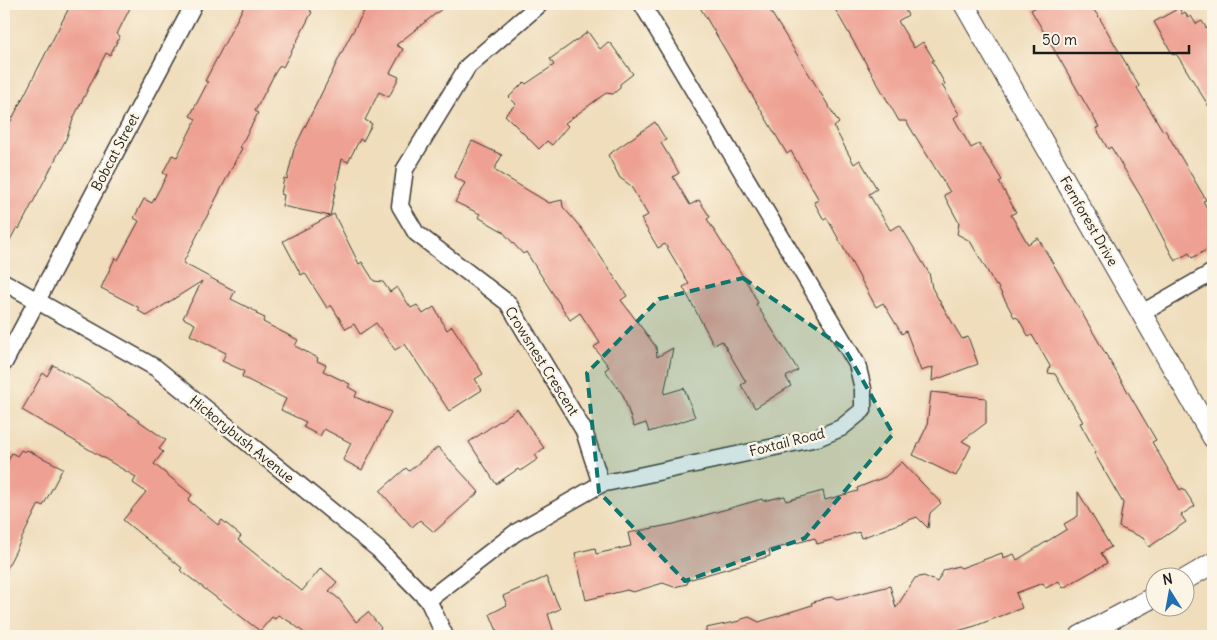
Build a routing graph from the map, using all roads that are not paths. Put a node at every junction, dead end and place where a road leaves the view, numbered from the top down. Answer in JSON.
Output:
{"nodes":[{"id":1,"x":194,"y":4,"type":"edge"},
{"id":2,"x":540,"y":4,"type":"edge"},
{"id":3,"x":642,"y":4,"type":"edge"},
{"id":4,"x":964,"y":4,"type":"edge"},
{"id":5,"x":1213,"y":272,"type":"edge"},
{"id":6,"x":4,"y":282,"type":"edge"},
{"id":7,"x":37,"y":300,"type":"junction"},
{"id":8,"x":1142,"y":313,"type":"junction"},
{"id":9,"x":4,"y":363,"type":"edge"},
{"id":10,"x":1213,"y":438,"type":"edge"},
{"id":11,"x":601,"y":484,"type":"junction"},
{"id":12,"x":1213,"y":563,"type":"edge"},
{"id":13,"x":1194,"y":574,"type":"edge"},
{"id":14,"x":428,"y":600,"type":"junction"},
{"id":15,"x":1144,"y":602,"type":"edge"},
{"id":16,"x":446,"y":636,"type":"edge"},
{"id":17,"x":1080,"y":636,"type":"edge"}],
"edges":[{"from":1,"to":7,"type":"street","name":"Bobcat Street"},
{"from":2,"to":11,"type":"street","name":"Crowsnest Crescent"},
{"from":3,"to":11,"type":"street","name":"Foxtail Road"},
{"from":4,"to":8,"type":"street","name":"Fernforest Drive"},
{"from":5,"to":8,"type":"street"},
{"from":6,"to":7,"type":"street","name":"Hickorybush Avenue"},
{"from":7,"to":9,"type":"street","name":"Bobcat Street"},
{"from":7,"to":14,"type":"street","name":"Hickorybush Avenue"},
{"from":8,"to":10,"type":"street","name":"Fernforest Drive"},
{"from":11,"to":14,"type":"street","name":"Foxtail Road"},
{"from":12,"to":13,"type":"street"},
{"from":14,"to":16,"type":"street","name":"Hickorybush Avenue"},
{"from":15,"to":17,"type":"street"}]}
